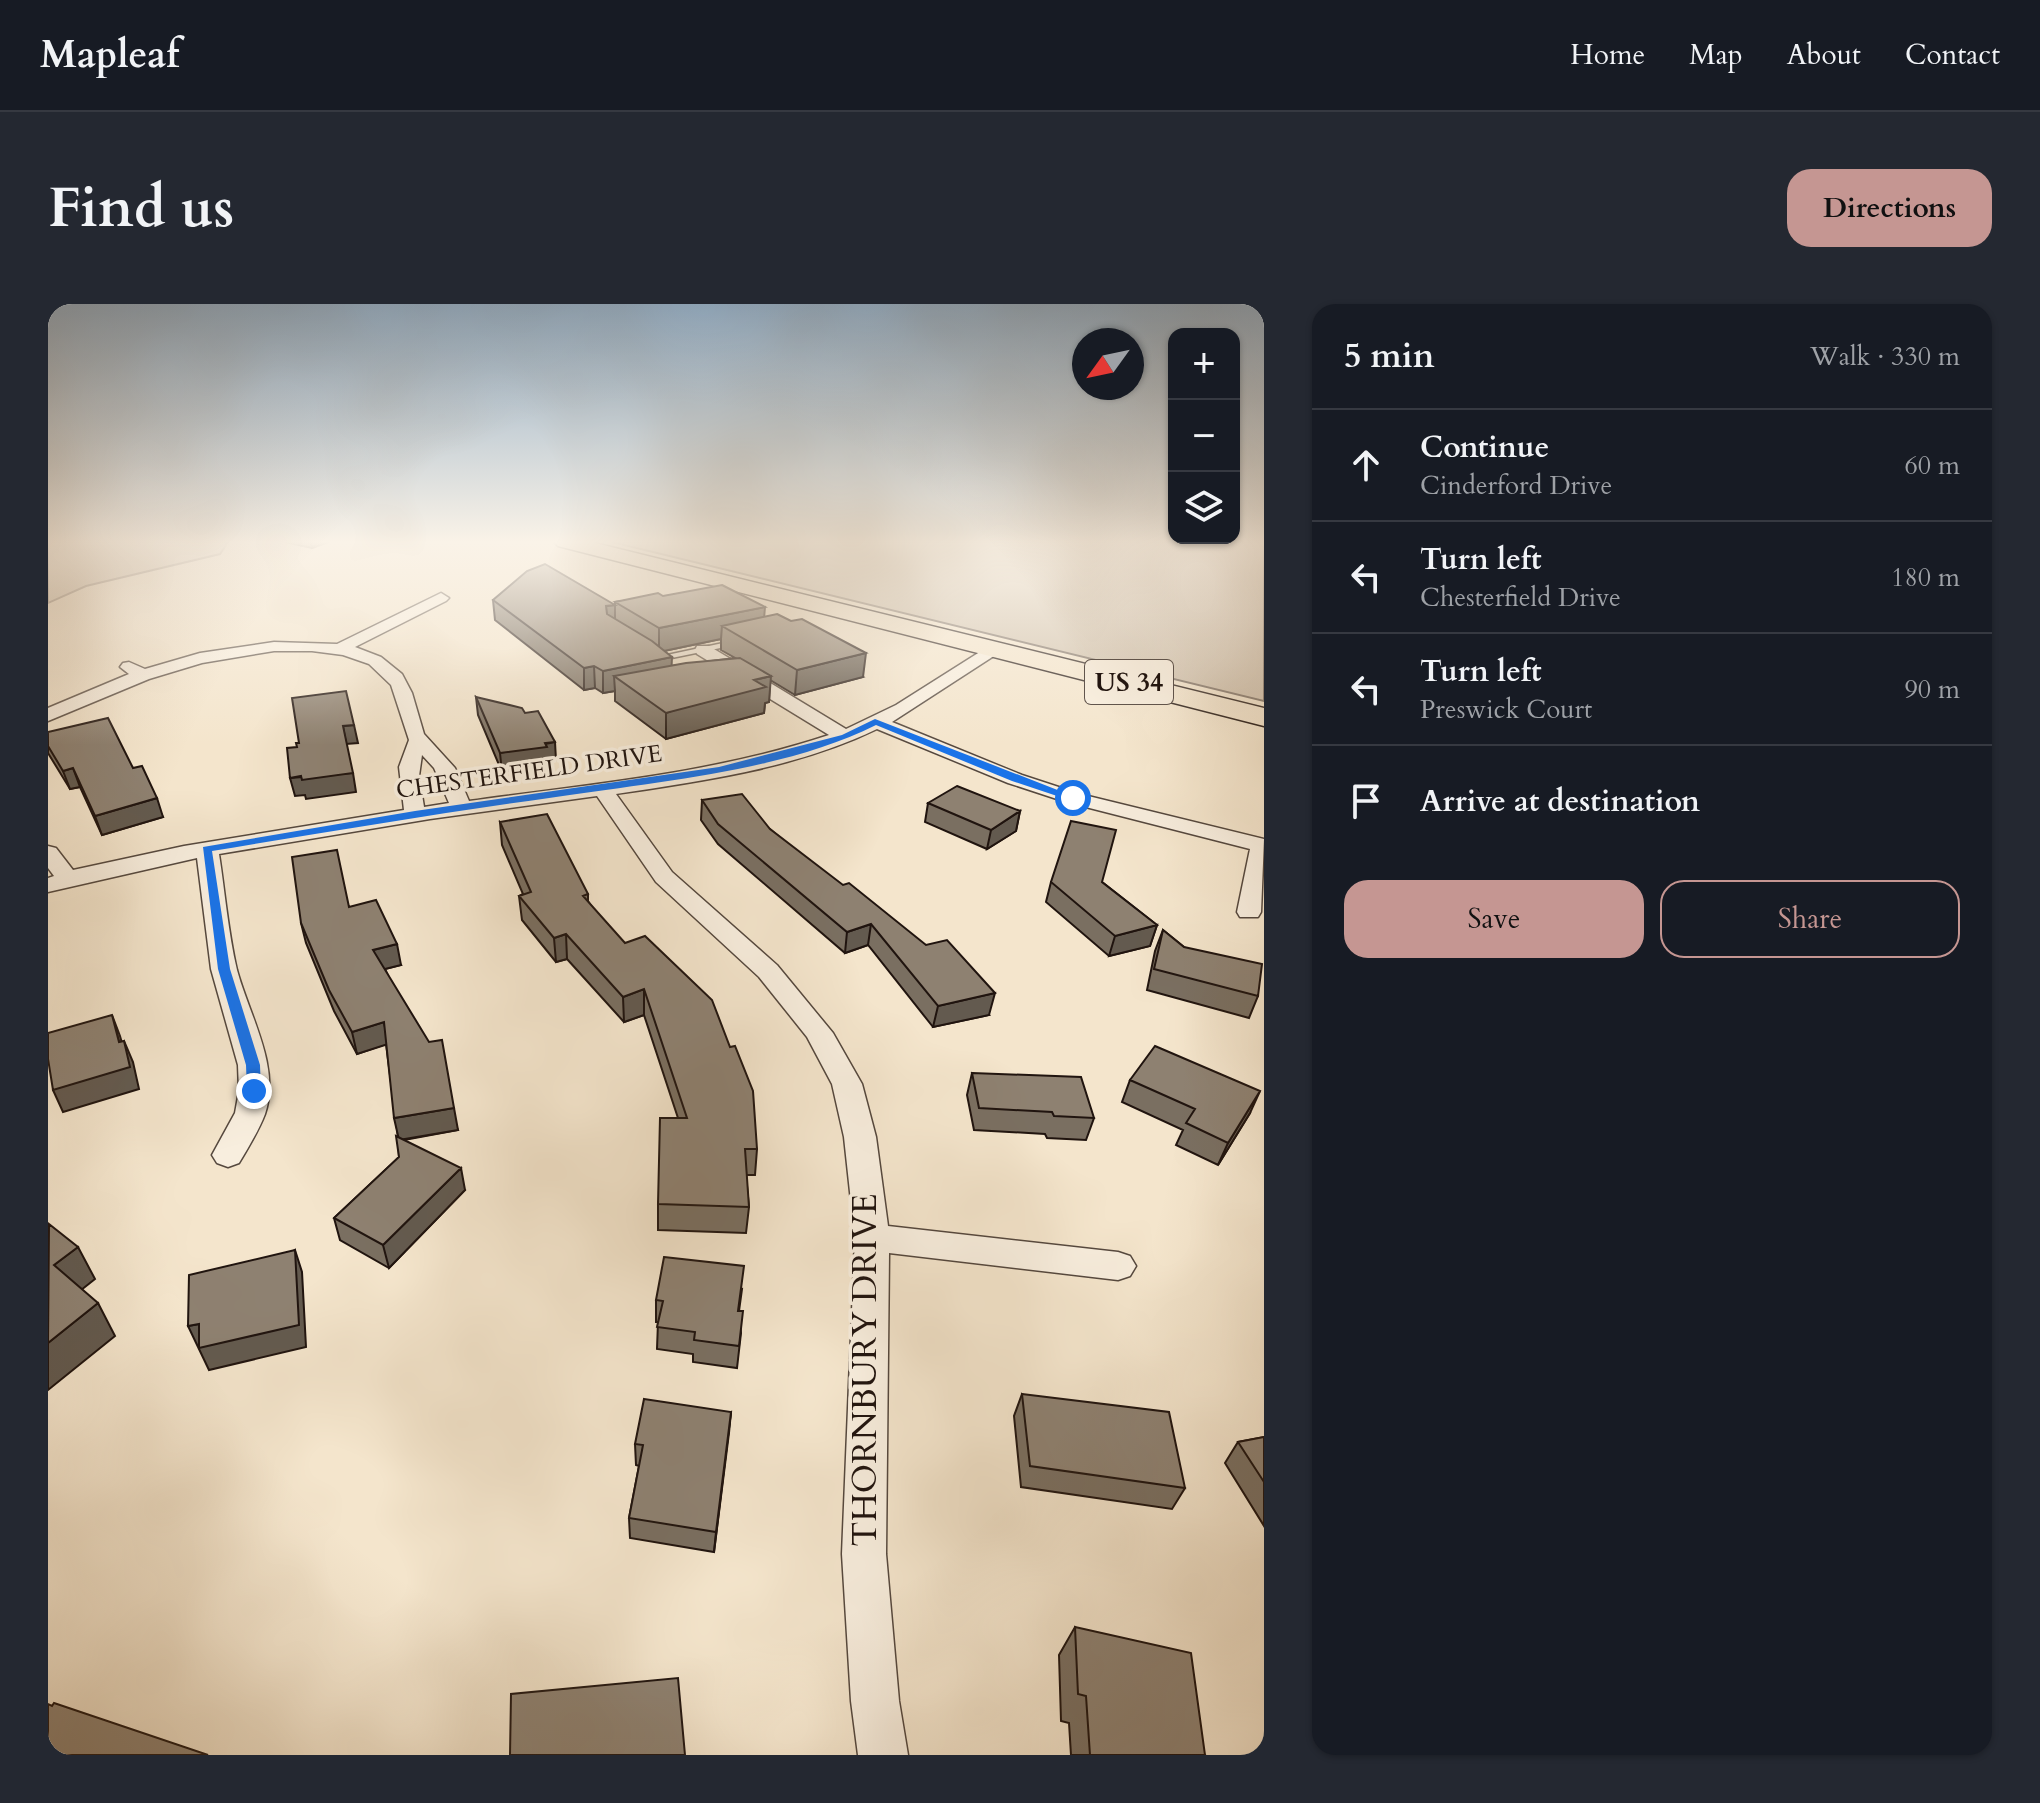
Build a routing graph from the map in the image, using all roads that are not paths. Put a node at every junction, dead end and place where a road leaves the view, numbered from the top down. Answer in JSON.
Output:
{"nodes":[{"id":1,"x":418,"y":610,"type":"edge"},
{"id":2,"x":839,"y":610,"type":"edge"},
{"id":3,"x":744,"y":641,"type":"edge"},
{"id":4,"x":994,"y":648,"type":"junction"},
{"id":5,"x":337,"y":650,"type":"junction"},
{"id":6,"x":703,"y":650,"type":"junction"},
{"id":7,"x":646,"y":651,"type":"edge"},
{"id":8,"x":657,"y":658,"type":"junction"},
{"id":9,"x":667,"y":666,"type":"edge"},
{"id":10,"x":48,"y":715,"type":"edge"},
{"id":11,"x":1264,"y":717,"type":"edge"},
{"id":12,"x":875,"y":722,"type":"junction"},
{"id":13,"x":845,"y":737,"type":"junction"},
{"id":14,"x":418,"y":740,"type":"junction"},
{"id":15,"x":602,"y":789,"type":"junction"},
{"id":16,"x":461,"y":808,"type":"junction"},
{"id":17,"x":415,"y":814,"type":"junction"},
{"id":18,"x":1263,"y":846,"type":"edge"},
{"id":19,"x":207,"y":849,"type":"junction"},
{"id":20,"x":48,"y":853,"type":"edge"},
{"id":21,"x":58,"y":882,"type":"edge"},
{"id":22,"x":1249,"y":912,"type":"dead end"},
{"id":23,"x":228,"y":1155,"type":"dead end"},
{"id":24,"x":872,"y":1238,"type":"junction"},
{"id":25,"x":1118,"y":1266,"type":"dead end"},
{"id":26,"x":883,"y":1755,"type":"edge"}],
"edges":[{"from":1,"to":5,"type":"street"},
{"from":2,"to":4,"type":"main road","number":"US 34"},
{"from":3,"to":6,"type":"lane"},
{"from":4,"to":11,"type":"main road","number":"US 34"},
{"from":4,"to":12,"type":"street","name":"CHESTERFIELD DRIVE"},
{"from":5,"to":10,"type":"street"},
{"from":5,"to":14,"type":"street"},
{"from":6,"to":8,"type":"lane"},
{"from":6,"to":13,"type":"street"},
{"from":7,"to":8,"type":"lane"},
{"from":8,"to":9,"type":"lane"},
{"from":12,"to":13,"type":"street","name":"CHESTERFIELD DRIVE"},
{"from":12,"to":18,"type":"street"},
{"from":13,"to":15,"type":"street","name":"CHESTERFIELD DRIVE"},
{"from":14,"to":16,"type":"street"},
{"from":14,"to":17,"type":"street"},
{"from":15,"to":16,"type":"street","name":"CHESTERFIELD DRIVE"},
{"from":15,"to":24,"type":"street","name":"THORNBURY DRIVE"},
{"from":16,"to":17,"type":"street","name":"CHESTERFIELD DRIVE"},
{"from":17,"to":19,"type":"street","name":"CHESTERFIELD DRIVE"},
{"from":18,"to":22,"type":"street"},
{"from":19,"to":21,"type":"street","name":"CHESTERFIELD DRIVE"},
{"from":19,"to":23,"type":"street"},
{"from":20,"to":21,"type":"street"},
{"from":24,"to":25,"type":"street"},
{"from":24,"to":26,"type":"street","name":"THORNBURY DRIVE"}]}
